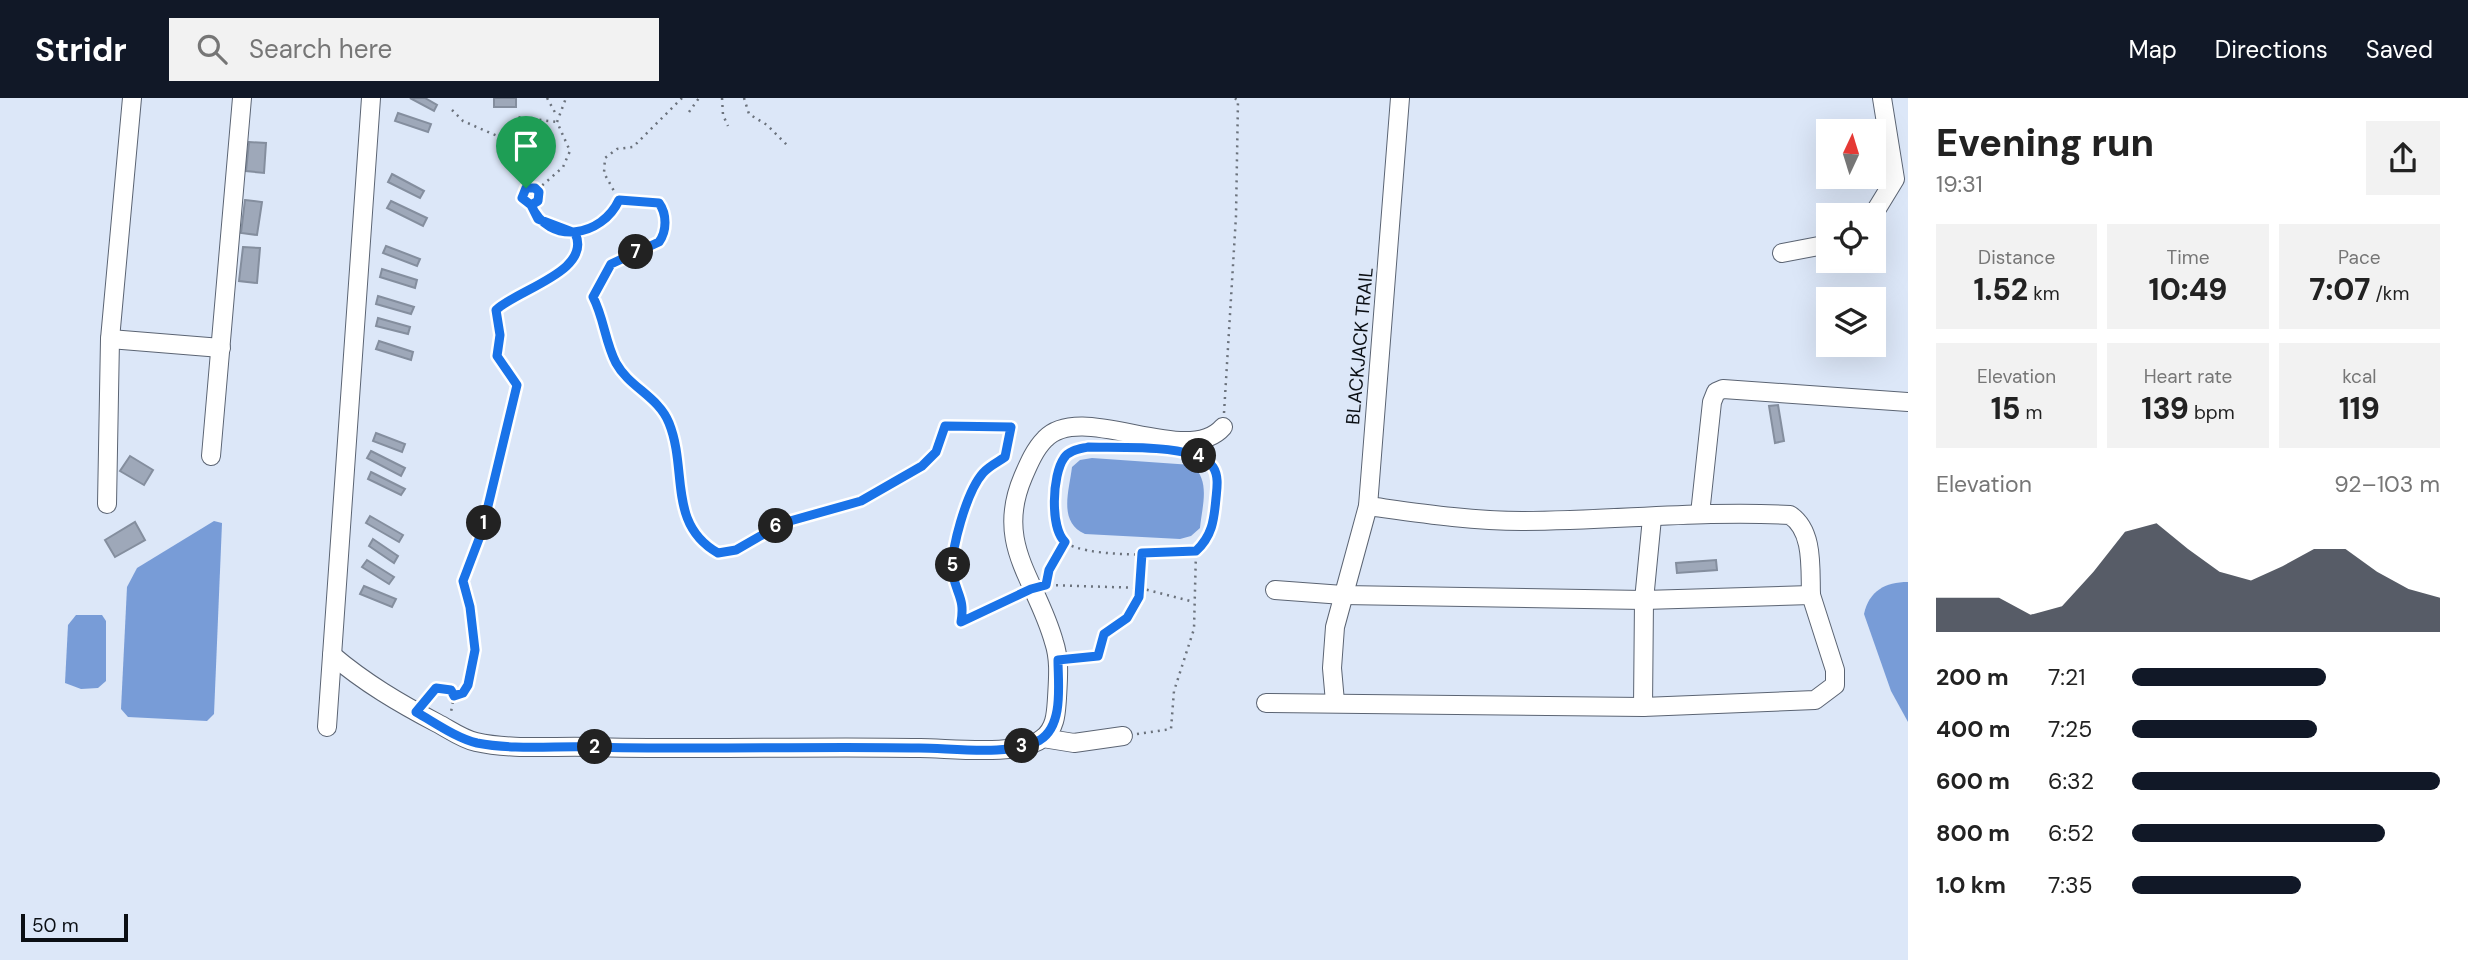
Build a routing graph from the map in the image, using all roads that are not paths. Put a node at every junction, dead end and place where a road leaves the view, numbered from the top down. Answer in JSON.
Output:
{"nodes":[{"id":1,"x":132,"y":98,"type":"edge"},
{"id":2,"x":242,"y":98,"type":"edge"},
{"id":3,"x":372,"y":98,"type":"edge"},
{"id":4,"x":1400,"y":98,"type":"edge"},
{"id":5,"x":1882,"y":98,"type":"edge"},
{"id":6,"x":1880,"y":203,"type":"edge"},
{"id":7,"x":1816,"y":246,"type":"edge"},
{"id":8,"x":1782,"y":253,"type":"dead end"},
{"id":9,"x":110,"y":339,"type":"junction"},
{"id":10,"x":221,"y":348,"type":"junction"},
{"id":11,"x":1908,"y":402,"type":"edge"},
{"id":12,"x":1223,"y":427,"type":"road end"},
{"id":13,"x":211,"y":456,"type":"dead end"},
{"id":14,"x":107,"y":504,"type":"dead end"},
{"id":15,"x":1368,"y":506,"type":"junction"},
{"id":16,"x":1700,"y":514,"type":"junction"},
{"id":17,"x":1652,"y":518,"type":"junction"},
{"id":18,"x":1275,"y":590,"type":"dead end"},
{"id":19,"x":1811,"y":594,"type":"junction"},
{"id":20,"x":1343,"y":595,"type":"junction"},
{"id":21,"x":1644,"y":600,"type":"junction"},
{"id":22,"x":332,"y":655,"type":"junction"},
{"id":23,"x":1335,"y":702,"type":"junction"},
{"id":24,"x":1266,"y":703,"type":"dead end"},
{"id":25,"x":1643,"y":707,"type":"junction"},
{"id":26,"x":327,"y":727,"type":"dead end"},
{"id":27,"x":1123,"y":736,"type":"road end"},
{"id":28,"x":1043,"y":738,"type":"junction"}],
"edges":[{"from":1,"to":9,"type":"street"},
{"from":2,"to":10,"type":"street"},
{"from":3,"to":22,"type":"street"},
{"from":4,"to":15,"type":"street","name":"BLACKJACK TRAIL"},
{"from":5,"to":6,"type":"street"},
{"from":7,"to":8,"type":"street"},
{"from":9,"to":10,"type":"street"},
{"from":9,"to":14,"type":"street"},
{"from":10,"to":13,"type":"street"},
{"from":11,"to":16,"type":"street"},
{"from":12,"to":28,"type":"street"},
{"from":15,"to":17,"type":"street"},
{"from":15,"to":20,"type":"street","name":"BLACKJACK TRAIL"},
{"from":16,"to":17,"type":"street"},
{"from":16,"to":19,"type":"street"},
{"from":17,"to":21,"type":"street"},
{"from":18,"to":20,"type":"street"},
{"from":19,"to":21,"type":"street"},
{"from":19,"to":25,"type":"street"},
{"from":20,"to":21,"type":"street"},
{"from":20,"to":23,"type":"street","name":"BLACKJACK TRAIL"},
{"from":21,"to":25,"type":"street"},
{"from":22,"to":26,"type":"street"},
{"from":22,"to":28,"type":"street"},
{"from":23,"to":24,"type":"street"},
{"from":23,"to":25,"type":"street"},
{"from":27,"to":28,"type":"street"}]}
